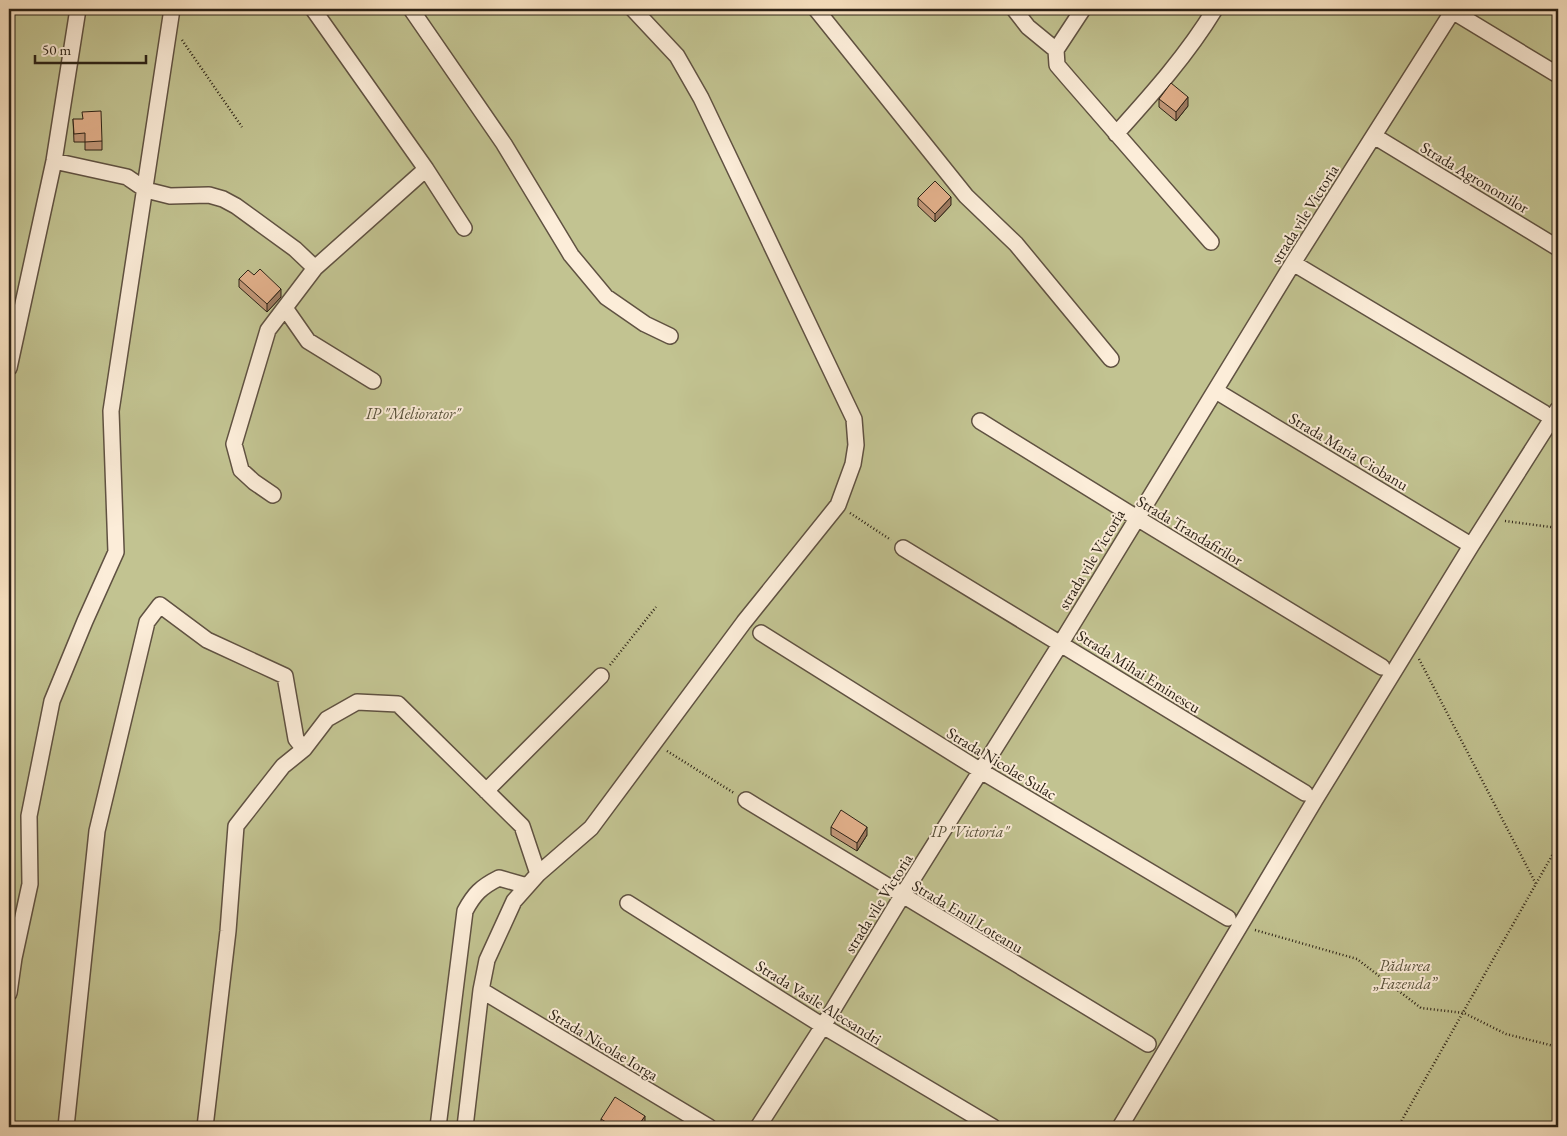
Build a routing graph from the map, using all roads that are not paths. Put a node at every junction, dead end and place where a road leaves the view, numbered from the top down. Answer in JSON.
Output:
{"nodes":[{"id":1,"x":78,"y":9,"type":"edge"},
{"id":2,"x":313,"y":9,"type":"edge"},
{"id":3,"x":411,"y":9,"type":"edge"},
{"id":4,"x":633,"y":9,"type":"edge"},
{"id":5,"x":816,"y":9,"type":"edge"},
{"id":6,"x":1014,"y":9,"type":"edge"},
{"id":7,"x":1083,"y":9,"type":"edge"},
{"id":8,"x":1215,"y":9,"type":"edge"},
{"id":9,"x":1452,"y":10,"type":"edge"},
{"id":10,"x":171,"y":16,"type":"edge"},
{"id":11,"x":1056,"y":50,"type":"junction"},
{"id":12,"x":1558,"y":75,"type":"edge"},
{"id":13,"x":1116,"y":134,"type":"junction"},
{"id":14,"x":1374,"y":136,"type":"junction"},
{"id":15,"x":54,"y":161,"type":"junction"},
{"id":16,"x":426,"y":169,"type":"junction"},
{"id":17,"x":146,"y":190,"type":"junction"},
{"id":18,"x":464,"y":228,"type":"dead end"},
{"id":19,"x":1211,"y":242,"type":"dead end"},
{"id":20,"x":1558,"y":248,"type":"edge"},
{"id":21,"x":1293,"y":263,"type":"junction"},
{"id":22,"x":315,"y":268,"type":"junction"},
{"id":23,"x":285,"y":308,"type":"junction"},
{"id":24,"x":670,"y":336,"type":"dead end"},
{"id":25,"x":1111,"y":359,"type":"dead end"},
{"id":26,"x":9,"y":368,"type":"edge"},
{"id":27,"x":373,"y":381,"type":"dead end"},
{"id":28,"x":1216,"y":391,"type":"junction"},
{"id":29,"x":1551,"y":411,"type":"edge"},
{"id":30,"x":980,"y":421,"type":"dead end"},
{"id":31,"x":273,"y":495,"type":"dead end"},
{"id":32,"x":1137,"y":518,"type":"junction"},
{"id":33,"x":1464,"y":541,"type":"dead end"},
{"id":34,"x":903,"y":548,"type":"road end"},
{"id":35,"x":762,"y":633,"type":"dead end"},
{"id":36,"x":1061,"y":643,"type":"junction"},
{"id":37,"x":1382,"y":666,"type":"dead end"},
{"id":38,"x":601,"y":676,"type":"road end"},
{"id":39,"x":304,"y":749,"type":"junction"},
{"id":40,"x":981,"y":771,"type":"junction"},
{"id":41,"x":486,"y":791,"type":"junction"},
{"id":42,"x":1305,"y":793,"type":"dead end"},
{"id":43,"x":746,"y":800,"type":"road end"},
{"id":44,"x":538,"y":874,"type":"junction"},
{"id":45,"x":527,"y":886,"type":"junction"},
{"id":46,"x":902,"y":896,"type":"junction"},
{"id":47,"x":628,"y":903,"type":"dead end"},
{"id":48,"x":1234,"y":922,"type":"junction"},
{"id":49,"x":481,"y":990,"type":"junction"},
{"id":50,"x":9,"y":993,"type":"edge"},
{"id":51,"x":823,"y":1026,"type":"junction"},
{"id":52,"x":1148,"y":1044,"type":"dead end"},
{"id":53,"x":66,"y":1127,"type":"edge"},
{"id":54,"x":205,"y":1127,"type":"edge"},
{"id":55,"x":438,"y":1127,"type":"edge"},
{"id":56,"x":465,"y":1127,"type":"edge"},
{"id":57,"x":709,"y":1127,"type":"edge"},
{"id":58,"x":758,"y":1127,"type":"edge"},
{"id":59,"x":993,"y":1127,"type":"edge"},
{"id":60,"x":1120,"y":1127,"type":"edge"}],
"edges":[{"from":1,"to":15,"type":"street"},
{"from":2,"to":16,"type":"street"},
{"from":3,"to":24,"type":"street"},
{"from":4,"to":44,"type":"street"},
{"from":5,"to":25,"type":"street"},
{"from":6,"to":11,"type":"street"},
{"from":7,"to":11,"type":"street"},
{"from":8,"to":13,"type":"street"},
{"from":9,"to":12,"type":"street"},
{"from":9,"to":14,"type":"street","name":"strada vile Victoria"},
{"from":10,"to":17,"type":"street"},
{"from":11,"to":13,"type":"street"},
{"from":13,"to":19,"type":"street"},
{"from":14,"to":20,"type":"street","name":"Strada Agronomilor"},
{"from":14,"to":21,"type":"street","name":"strada vile Victoria"},
{"from":15,"to":17,"type":"street"},
{"from":15,"to":26,"type":"street"},
{"from":16,"to":18,"type":"street"},
{"from":16,"to":22,"type":"street"},
{"from":17,"to":22,"type":"street"},
{"from":17,"to":50,"type":"street"},
{"from":21,"to":28,"type":"street","name":"strada vile Victoria"},
{"from":21,"to":29,"type":"street"},
{"from":22,"to":23,"type":"street"},
{"from":23,"to":27,"type":"street"},
{"from":23,"to":31,"type":"street"},
{"from":28,"to":32,"type":"street","name":"strada vile Victoria"},
{"from":28,"to":33,"type":"street","name":"Strada Maria Ciobanu"},
{"from":29,"to":48,"type":"street"},
{"from":30,"to":32,"type":"street","name":"Strada Trandafirilor"},
{"from":32,"to":36,"type":"street","name":"strada vile Victoria"},
{"from":32,"to":37,"type":"street","name":"Strada Trandafirilor"},
{"from":34,"to":36,"type":"street","name":"Strada Mihai Eminescu"},
{"from":35,"to":40,"type":"street","name":"Strada Nicolae Sulac"},
{"from":36,"to":40,"type":"street","name":"strada vile Victoria"},
{"from":36,"to":42,"type":"street","name":"Strada Mihai Eminescu"},
{"from":38,"to":41,"type":"street"},
{"from":39,"to":41,"type":"street"},
{"from":39,"to":53,"type":"street"},
{"from":39,"to":54,"type":"street"},
{"from":40,"to":46,"type":"street","name":"strada vile Victoria"},
{"from":40,"to":48,"type":"street","name":"Strada Nicolae Sulac"},
{"from":41,"to":44,"type":"street"},
{"from":43,"to":46,"type":"street","name":"Strada Emil Loteanu"},
{"from":44,"to":45,"type":"street"},
{"from":45,"to":49,"type":"street"},
{"from":45,"to":55,"type":"street"},
{"from":46,"to":51,"type":"street","name":"strada vile Victoria"},
{"from":46,"to":52,"type":"street","name":"Strada Emil Loteanu"},
{"from":47,"to":51,"type":"street","name":"Strada Vasile Alecsandri"},
{"from":48,"to":60,"type":"street"},
{"from":49,"to":56,"type":"street"},
{"from":49,"to":57,"type":"street","name":"Strada Nicolae Iorga"},
{"from":51,"to":58,"type":"street","name":"strada vile Victoria"},
{"from":51,"to":59,"type":"street","name":"Strada Vasile Alecsandri"}]}
